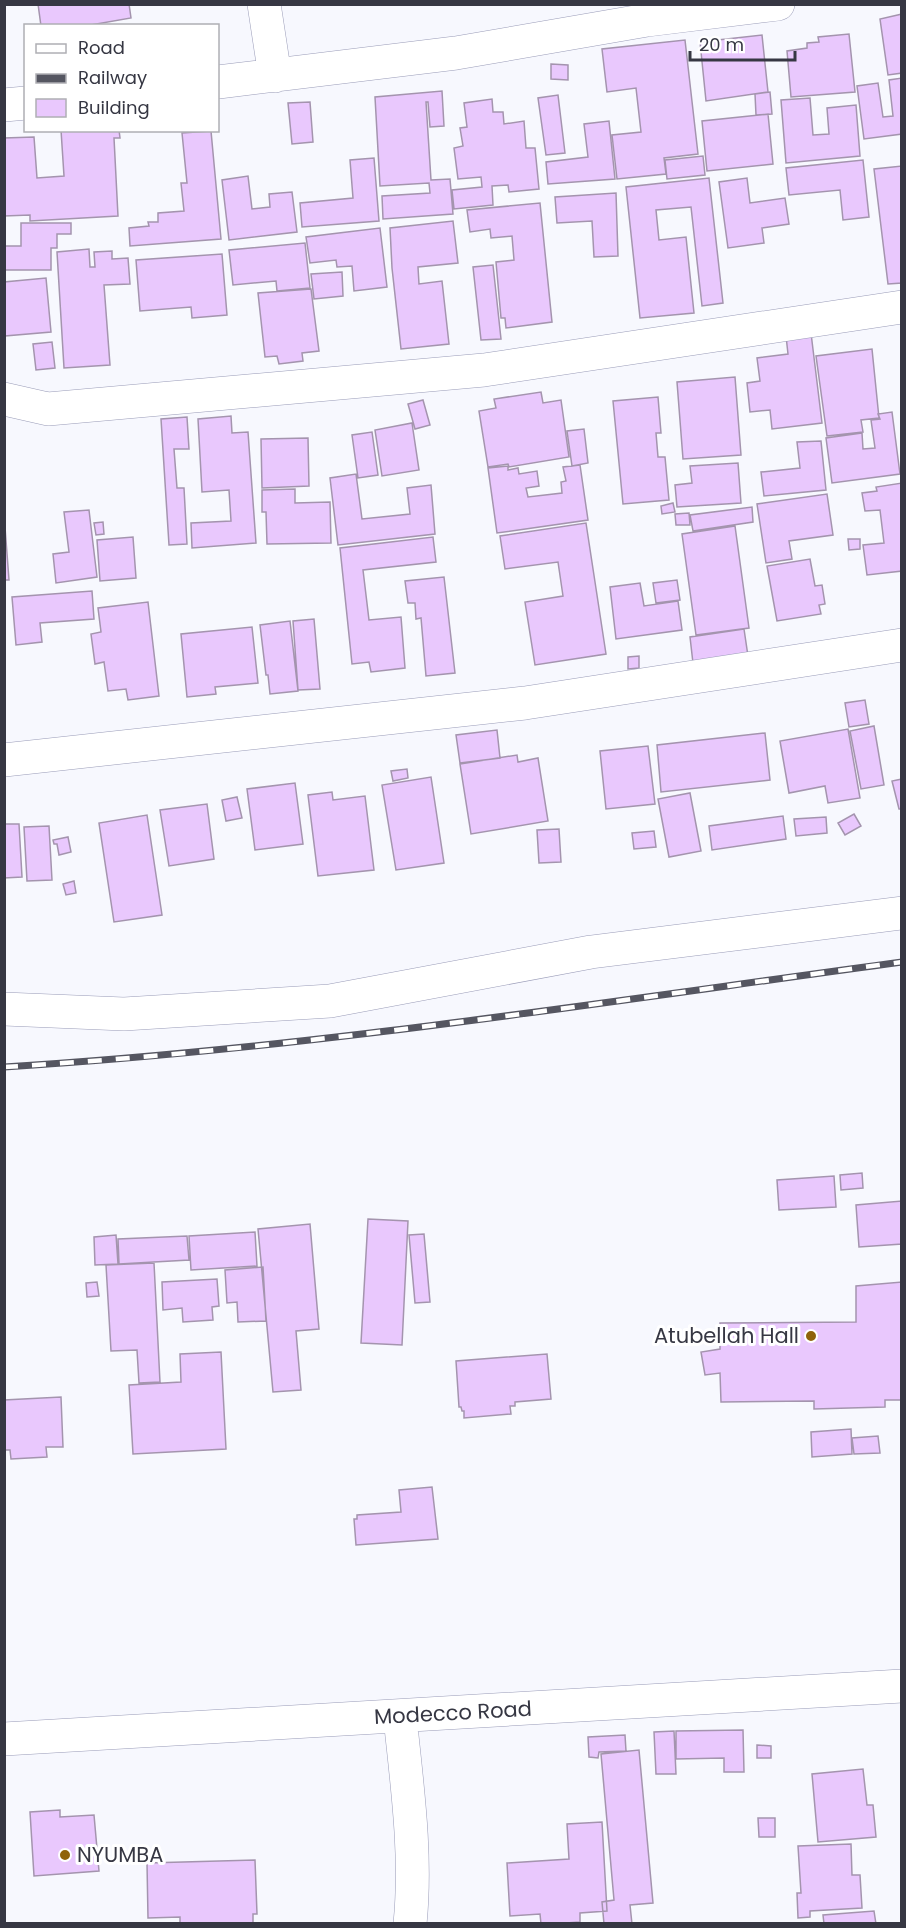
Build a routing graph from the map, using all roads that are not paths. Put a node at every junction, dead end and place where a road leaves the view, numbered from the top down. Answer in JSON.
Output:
{"nodes":[{"id":1,"x":264,"y":4,"type":"edge"},
{"id":2,"x":778,"y":4,"type":"edge"},
{"id":3,"x":275,"y":76,"type":"junction"},
{"id":4,"x":219,"y":82,"type":"edge"},
{"id":5,"x":24,"y":103,"type":"edge"},
{"id":6,"x":4,"y":105,"type":"edge"},
{"id":7,"x":902,"y":307,"type":"edge"},
{"id":8,"x":4,"y":399,"type":"edge"},
{"id":9,"x":902,"y":645,"type":"edge"},
{"id":10,"x":4,"y":760,"type":"edge"},
{"id":11,"x":902,"y":913,"type":"edge"},
{"id":12,"x":4,"y":1009,"type":"edge"},
{"id":13,"x":902,"y":1686,"type":"edge"},
{"id":14,"x":400,"y":1717,"type":"junction"},
{"id":15,"x":4,"y":1739,"type":"edge"},
{"id":16,"x":410,"y":1923,"type":"edge"}],
"edges":[{"from":1,"to":3,"type":"street"},
{"from":2,"to":3,"type":"street"},
{"from":3,"to":4,"type":"street"},
{"from":5,"to":6,"type":"street"},
{"from":7,"to":8,"type":"street"},
{"from":9,"to":10,"type":"street"},
{"from":11,"to":12,"type":"street"},
{"from":13,"to":14,"type":"street","name":"Modecco Road"},
{"from":14,"to":15,"type":"street","name":"Modecco Road"},
{"from":14,"to":16,"type":"street"}]}
